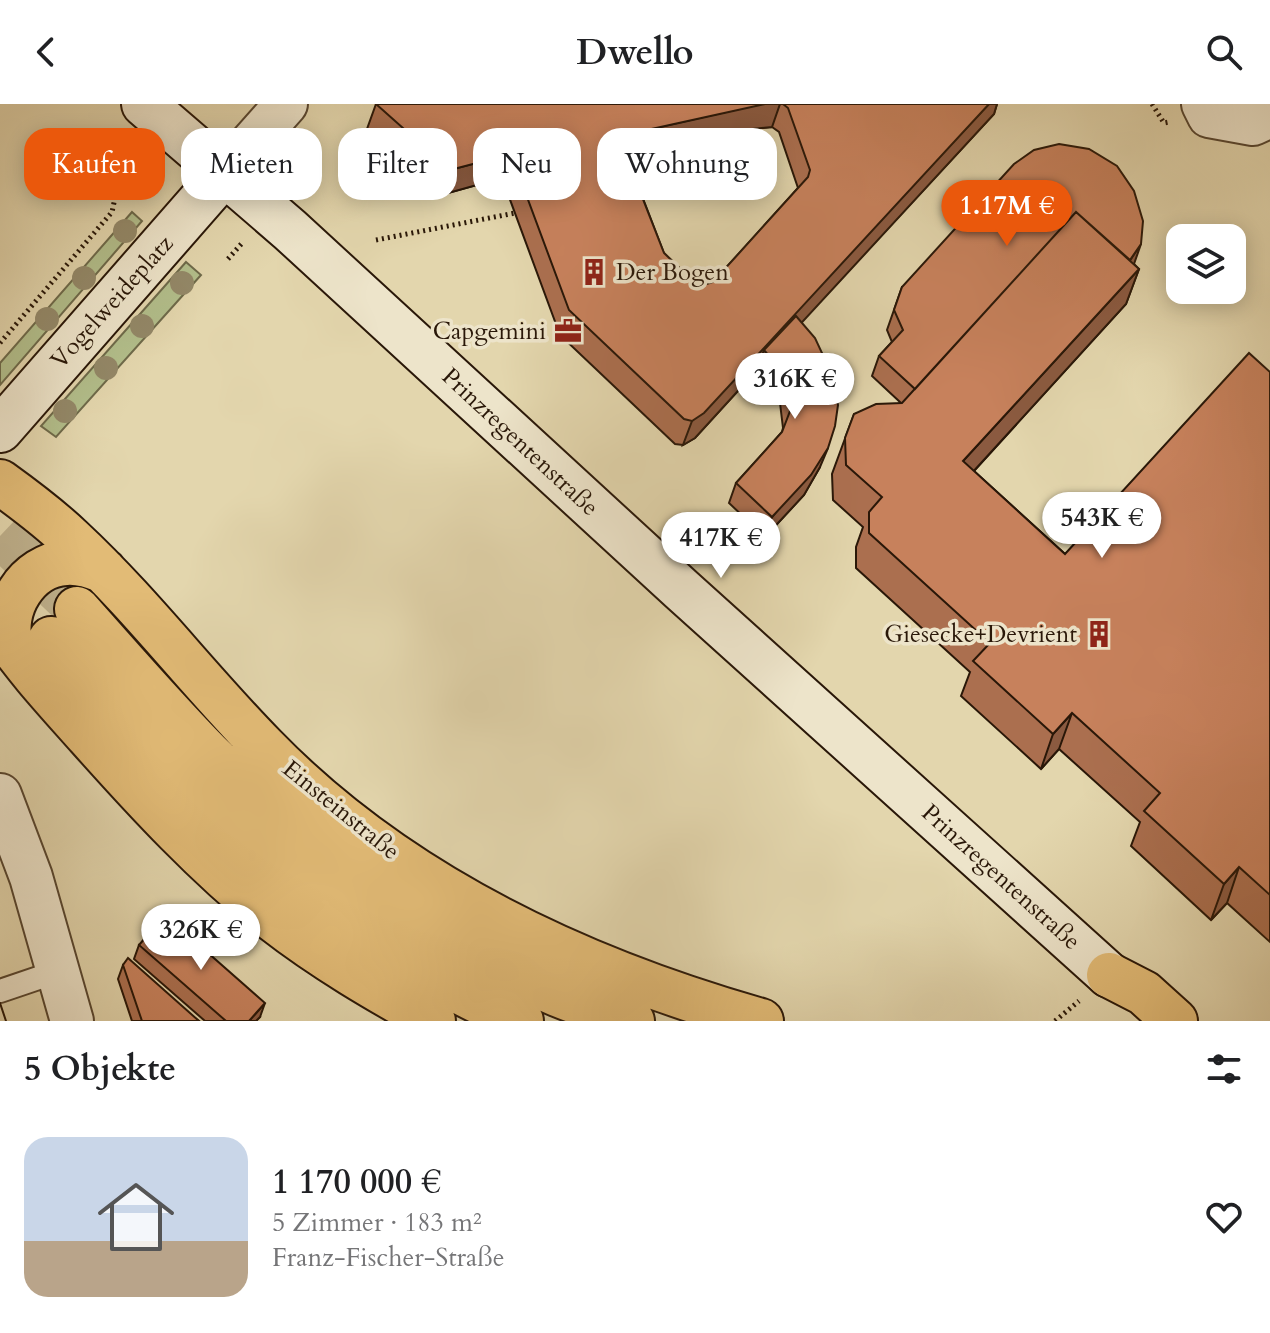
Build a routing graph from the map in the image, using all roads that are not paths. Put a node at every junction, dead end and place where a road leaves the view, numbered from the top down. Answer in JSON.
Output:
{"nodes":[{"id":1,"x":144,"y":104,"type":"edge"},
{"id":2,"x":286,"y":104,"type":"edge"},
{"id":3,"x":1203,"y":104,"type":"edge"},
{"id":4,"x":1270,"y":116,"type":"edge"},
{"id":5,"x":265,"y":128,"type":"edge"},
{"id":6,"x":181,"y":136,"type":"edge"},
{"id":7,"x":201,"y":200,"type":"edge"},
{"id":8,"x":255,"y":200,"type":"edge"},
{"id":9,"x":0,"y":430,"type":"edge"},
{"id":10,"x":0,"y":482,"type":"edge"},
{"id":11,"x":104,"y":571,"type":"junction"},
{"id":12,"x":35,"y":631,"type":"edge"},
{"id":13,"x":0,"y":795,"type":"edge"},
{"id":14,"x":59,"y":971,"type":"junction"},
{"id":15,"x":1109,"y":975,"type":"junction"},
{"id":16,"x":0,"y":991,"type":"edge"},
{"id":17,"x":72,"y":1021,"type":"edge"},
{"id":18,"x":433,"y":1021,"type":"edge"},
{"id":19,"x":521,"y":1021,"type":"edge"},
{"id":20,"x":632,"y":1021,"type":"edge"},
{"id":21,"x":761,"y":1021,"type":"edge"},
{"id":22,"x":1135,"y":1021,"type":"edge"},
{"id":23,"x":1175,"y":1021,"type":"edge"}],
"edges":[{"from":1,"to":6,"type":"main road","name":"Prinzregentenstraße"},
{"from":2,"to":5,"type":"street"},
{"from":3,"to":4,"type":"street"},
{"from":7,"to":9,"type":"main road","name":"Vogelweideplatz"},
{"from":8,"to":15,"type":"main road","name":"Prinzregentenstraße"},
{"from":10,"to":11,"type":"highway","name":"Einsteinstraße"},
{"from":11,"to":12,"type":"highway"},
{"from":11,"to":21,"type":"highway","name":"Einsteinstraße"},
{"from":12,"to":18,"type":"highway"},
{"from":12,"to":19,"type":"highway"},
{"from":12,"to":20,"type":"highway"},
{"from":13,"to":14,"type":"street"},
{"from":14,"to":16,"type":"lane"},
{"from":14,"to":17,"type":"street"},
{"from":15,"to":22,"type":"highway"},
{"from":15,"to":23,"type":"highway"}]}
